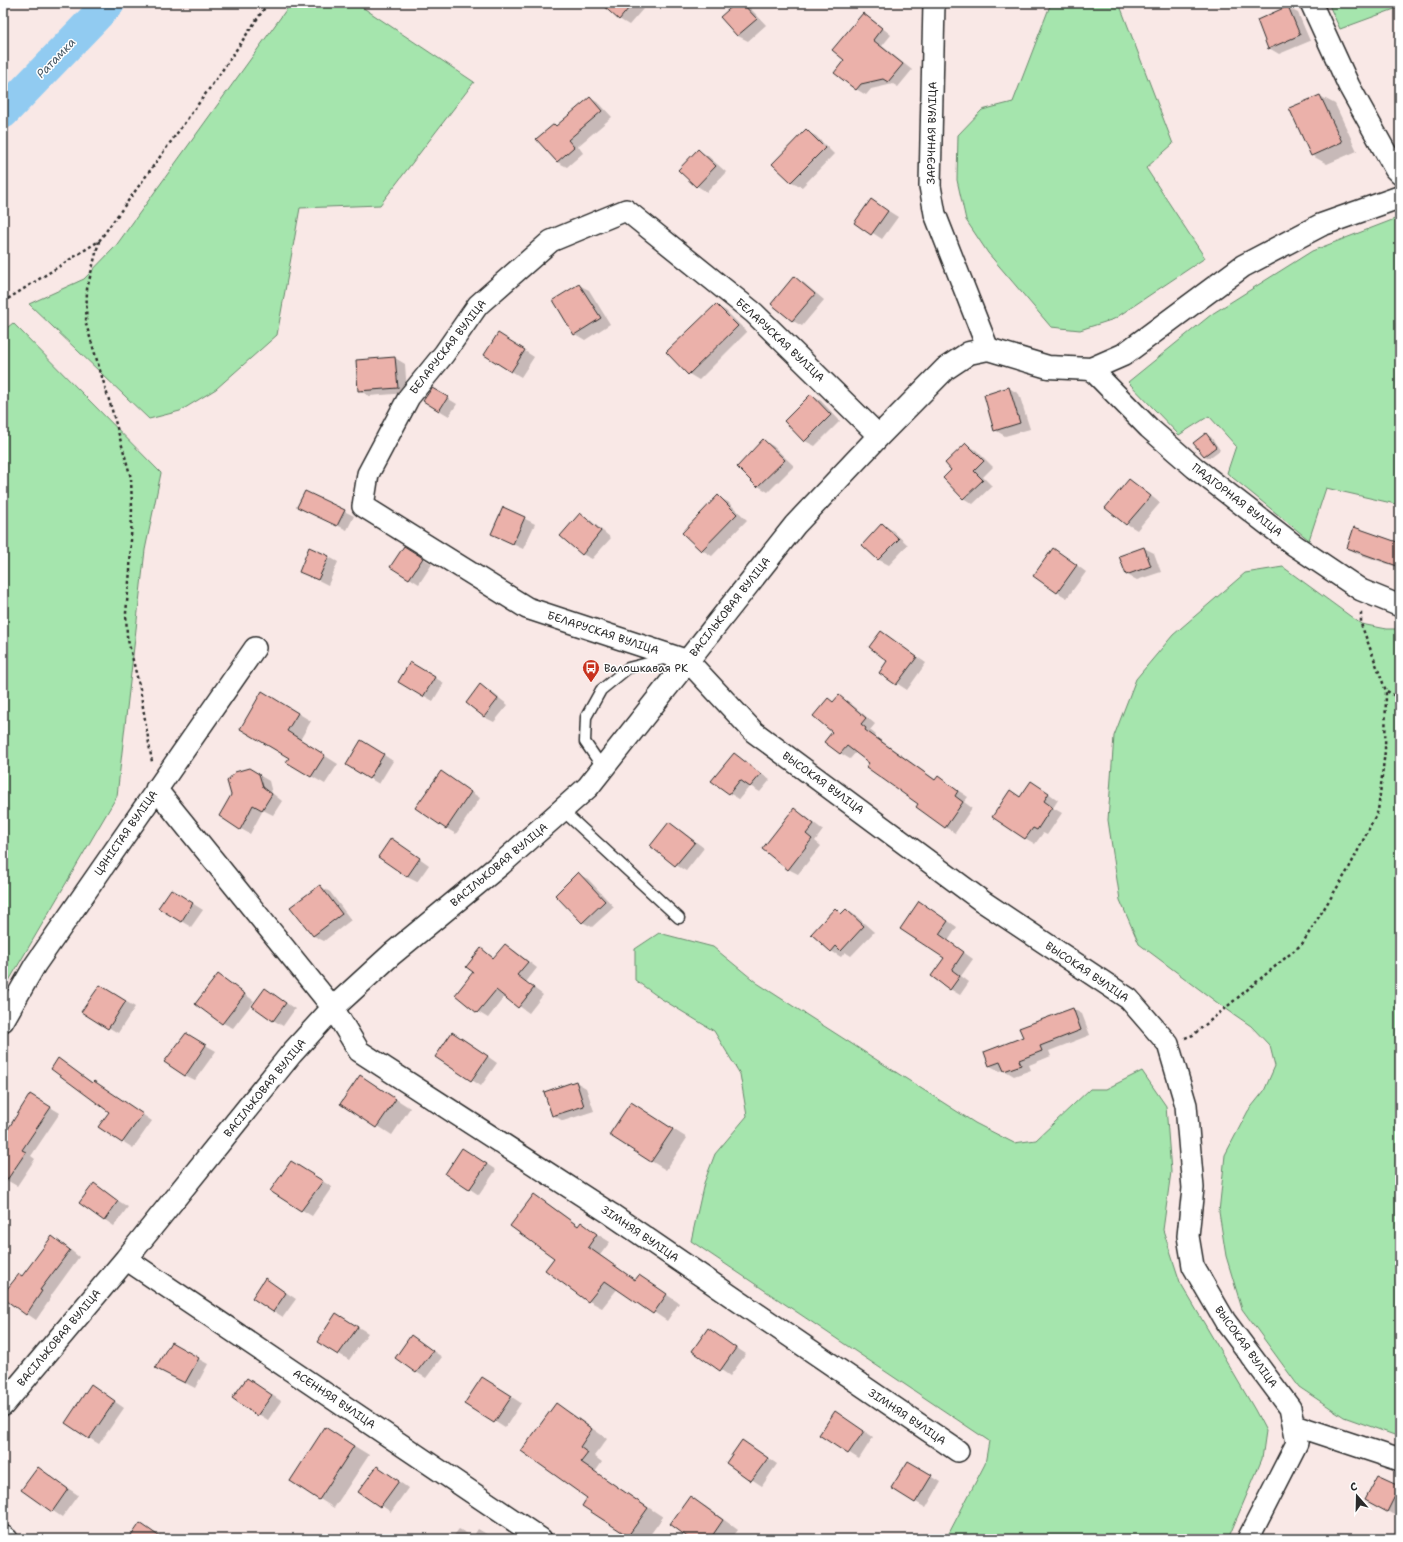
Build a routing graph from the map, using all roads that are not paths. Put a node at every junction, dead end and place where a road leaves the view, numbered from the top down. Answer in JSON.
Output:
{"nodes":[{"id":1,"x":934,"y":3,"type":"edge"},
{"id":2,"x":1311,"y":3,"type":"edge"},
{"id":3,"x":1400,"y":174,"type":"edge"},
{"id":4,"x":1400,"y":197,"type":"edge"},
{"id":5,"x":997,"y":351,"type":"junction"},
{"id":6,"x":1091,"y":369,"type":"junction"},
{"id":7,"x":878,"y":436,"type":"junction"},
{"id":8,"x":1400,"y":606,"type":"edge"},
{"id":9,"x":255,"y":648,"type":"dead end"},
{"id":10,"x":681,"y":659,"type":"junction"},
{"id":11,"x":603,"y":768,"type":"junction"},
{"id":12,"x":156,"y":789,"type":"junction"},
{"id":13,"x":562,"y":810,"type":"junction"},
{"id":14,"x":679,"y":918,"type":"dead end"},
{"id":15,"x":333,"y":1008,"type":"junction"},
{"id":16,"x":3,"y":1021,"type":"edge"},
{"id":17,"x":126,"y":1259,"type":"junction"},
{"id":18,"x":3,"y":1405,"type":"edge"},
{"id":19,"x":1294,"y":1425,"type":"junction"},
{"id":20,"x":958,"y":1451,"type":"dead end"},
{"id":21,"x":1400,"y":1460,"type":"edge"},
{"id":22,"x":3,"y":1536,"type":"edge"},
{"id":23,"x":7,"y":1539,"type":"edge"},
{"id":24,"x":541,"y":1539,"type":"edge"},
{"id":25,"x":1248,"y":1539,"type":"edge"}],
"edges":[{"from":1,"to":5,"type":"street","name":"ЗАРЭЧНАЯ ВУЛІЦА"},
{"from":2,"to":3,"type":"street"},
{"from":4,"to":6,"type":"street"},
{"from":5,"to":6,"type":"street"},
{"from":5,"to":7,"type":"street","name":"ВАСІЛЬКОВАЯ ВУЛІЦА"},
{"from":6,"to":8,"type":"street","name":"ПАДГОРНАЯ ВУЛІЦА"},
{"from":7,"to":10,"type":"street","name":"ВАСІЛЬКОВАЯ ВУЛІЦА"},
{"from":7,"to":10,"type":"street","name":"БЕЛАРУСКАЯ ВУЛІЦА"},
{"from":9,"to":12,"type":"street","name":"ЦЯНІСТАЯ ВУЛІЦА"},
{"from":10,"to":11,"type":"street","name":"ВАСІЛЬКОВАЯ ВУЛІЦА"},
{"from":10,"to":11,"type":"lane"},
{"from":10,"to":19,"type":"street","name":"ВЫСОКАЯ ВУЛІЦА"},
{"from":11,"to":13,"type":"street","name":"ВАСІЛЬКОВАЯ ВУЛІЦА"},
{"from":12,"to":15,"type":"street","name":"ЗІМНЯЯ ВУЛІЦА"},
{"from":12,"to":16,"type":"street","name":"ЦЯНІСТАЯ ВУЛІЦА"},
{"from":13,"to":14,"type":"lane"},
{"from":13,"to":15,"type":"street","name":"ВАСІЛЬКОВАЯ ВУЛІЦА"},
{"from":15,"to":17,"type":"street","name":"ВАСІЛЬКОВАЯ ВУЛІЦА"},
{"from":15,"to":20,"type":"street","name":"ЗІМНЯЯ ВУЛІЦА"},
{"from":17,"to":18,"type":"street","name":"ВАСІЛЬКОВАЯ ВУЛІЦА"},
{"from":17,"to":24,"type":"street","name":"АСЕННЯЯ ВУЛІЦА"},
{"from":19,"to":21,"type":"street"},
{"from":19,"to":25,"type":"street","name":"ВЫСОКАЯ ВУЛІЦА"},
{"from":22,"to":23,"type":"street"}]}
